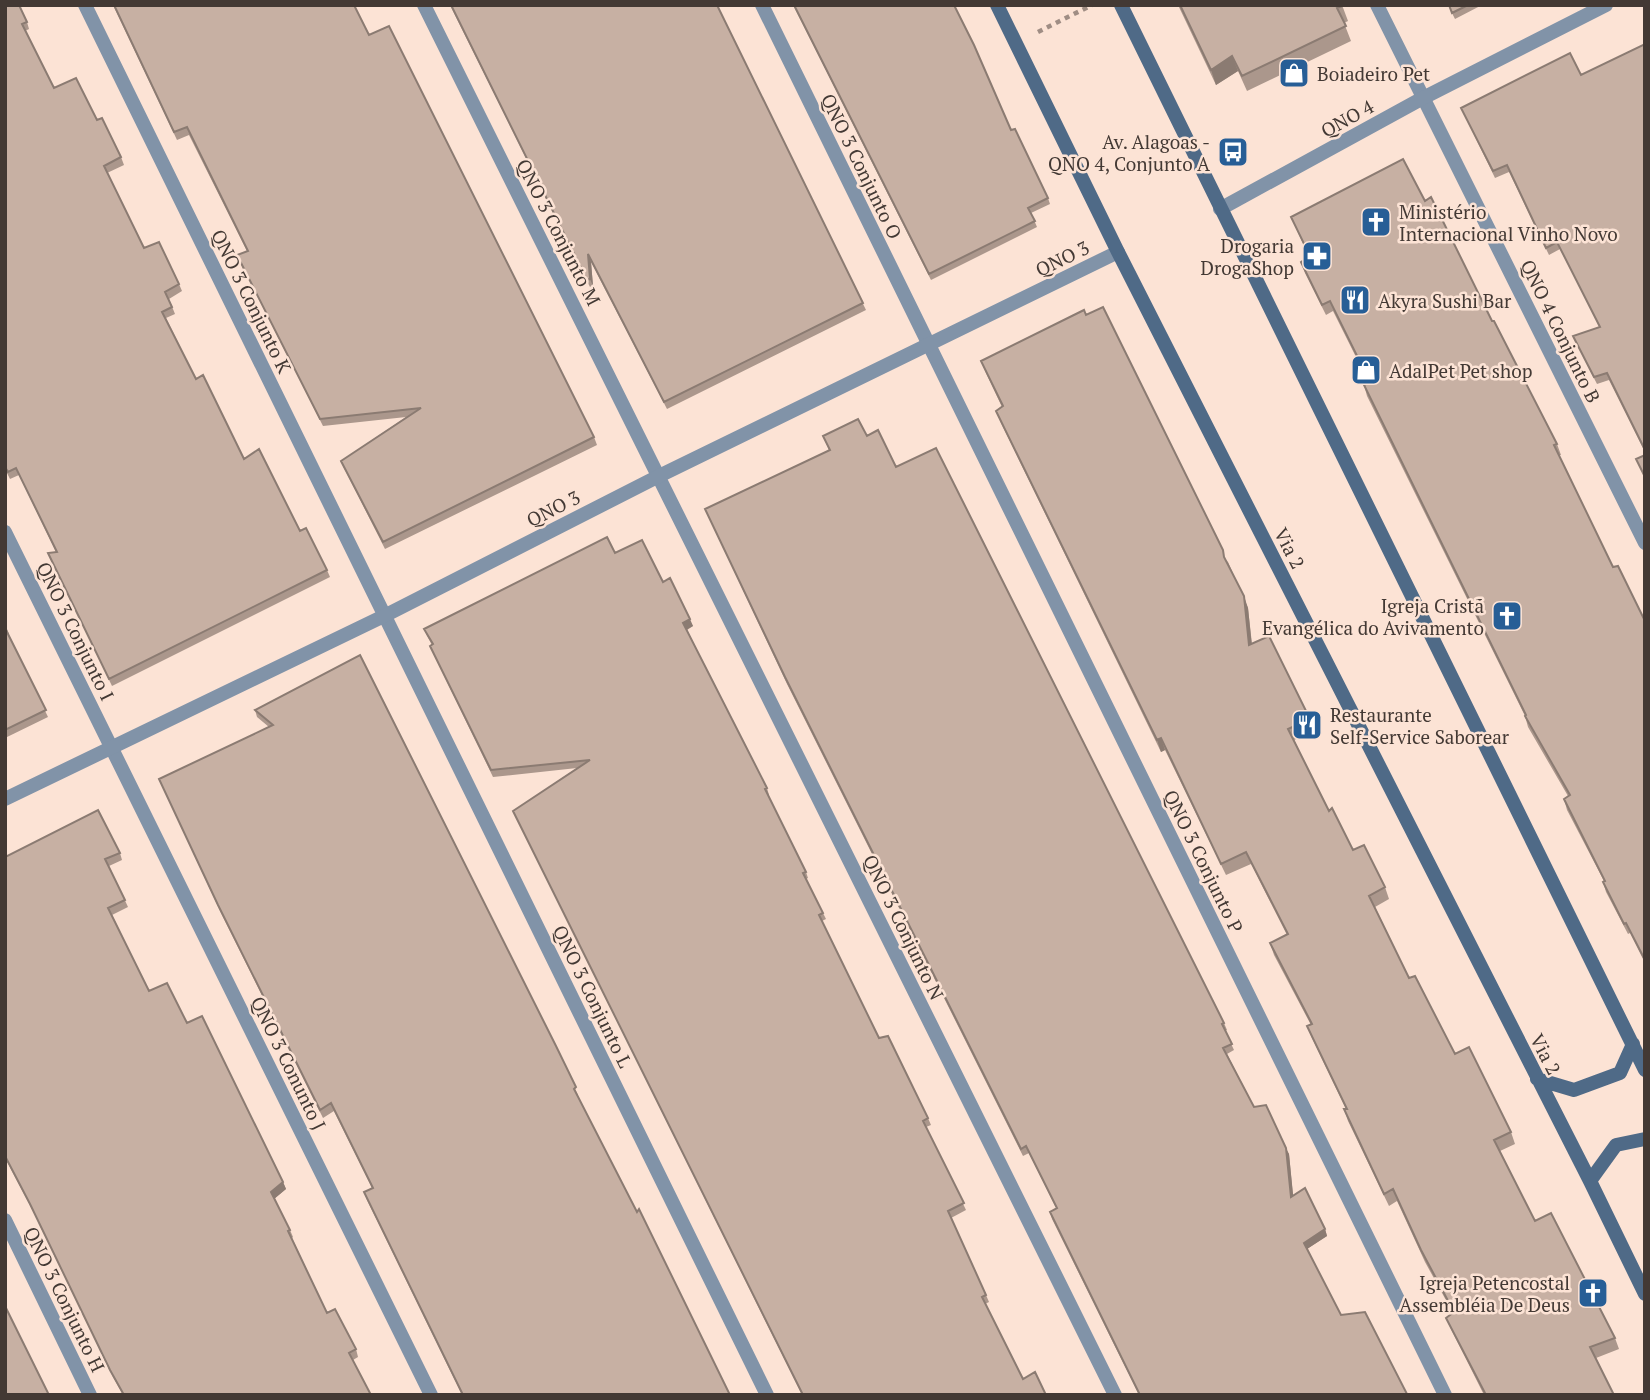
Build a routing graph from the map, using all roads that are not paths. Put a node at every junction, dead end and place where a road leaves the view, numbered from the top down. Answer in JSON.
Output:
{"nodes":[{"id":1,"x":85,"y":5,"type":"edge"},
{"id":2,"x":424,"y":5,"type":"edge"},
{"id":3,"x":762,"y":5,"type":"edge"},
{"id":4,"x":997,"y":5,"type":"edge"},
{"id":5,"x":1121,"y":5,"type":"edge"},
{"id":6,"x":1377,"y":5,"type":"edge"},
{"id":7,"x":1606,"y":5,"type":"edge"},
{"id":8,"x":1423,"y":98,"type":"junction"},
{"id":9,"x":1220,"y":209,"type":"junction"},
{"id":10,"x":1118,"y":252,"type":"junction"},
{"id":11,"x":928,"y":344,"type":"junction"},
{"id":12,"x":659,"y":476,"type":"junction"},
{"id":13,"x":5,"y":532,"type":"edge"},
{"id":14,"x":1645,"y":543,"type":"edge"},
{"id":15,"x":386,"y":615,"type":"junction"},
{"id":16,"x":113,"y":748,"type":"junction"},
{"id":17,"x":5,"y":799,"type":"edge"},
{"id":18,"x":1633,"y":1044,"type":"junction"},
{"id":19,"x":1645,"y":1070,"type":"edge"},
{"id":20,"x":1537,"y":1079,"type":"junction"},
{"id":21,"x":1645,"y":1139,"type":"edge"},
{"id":22,"x":1590,"y":1181,"type":"junction"},
{"id":23,"x":5,"y":1220,"type":"edge"},
{"id":24,"x":1645,"y":1294,"type":"edge"},
{"id":25,"x":90,"y":1395,"type":"edge"},
{"id":26,"x":431,"y":1395,"type":"edge"},
{"id":27,"x":767,"y":1395,"type":"edge"},
{"id":28,"x":1115,"y":1395,"type":"edge"},
{"id":29,"x":1445,"y":1395,"type":"edge"}],
"edges":[{"from":1,"to":15,"type":"street","name":"QNO 3 Conjunto K"},
{"from":2,"to":12,"type":"street","name":"QNO 3 Conjunto M"},
{"from":3,"to":11,"type":"street","name":"QNO 3 Conjunto O"},
{"from":4,"to":10,"type":"main road","name":"Via 2"},
{"from":5,"to":9,"type":"main road"},
{"from":6,"to":8,"type":"street","name":"QNO 4 Conjunto B"},
{"from":7,"to":8,"type":"street","name":"QNO 4"},
{"from":8,"to":9,"type":"street","name":"QNO 4"},
{"from":8,"to":14,"type":"street","name":"QNO 4 Conjunto B"},
{"from":9,"to":18,"type":"main road"},
{"from":10,"to":11,"type":"street","name":"QNO 3"},
{"from":10,"to":20,"type":"main road","name":"Via 2"},
{"from":11,"to":12,"type":"street","name":"QNO 3"},
{"from":11,"to":29,"type":"street","name":"QNO 3 Conjunto P"},
{"from":12,"to":15,"type":"street","name":"QNO 3"},
{"from":12,"to":28,"type":"street","name":"QNO 3 Conjunto N"},
{"from":13,"to":16,"type":"street","name":"QNO 3 Conjunto I"},
{"from":15,"to":16,"type":"street","name":"QNO 3"},
{"from":15,"to":27,"type":"street","name":"QNO 3 Conjunto L"},
{"from":16,"to":17,"type":"street","name":"QNO 3"},
{"from":16,"to":26,"type":"street","name":"QNO 3 Conunto J"},
{"from":18,"to":19,"type":"main road"},
{"from":18,"to":20,"type":"main road"},
{"from":20,"to":22,"type":"main road","name":"Via 2"},
{"from":21,"to":22,"type":"main road"},
{"from":22,"to":24,"type":"main road","name":"Via 2"},
{"from":23,"to":25,"type":"street","name":"QNO 3 Conjunto H"}]}
